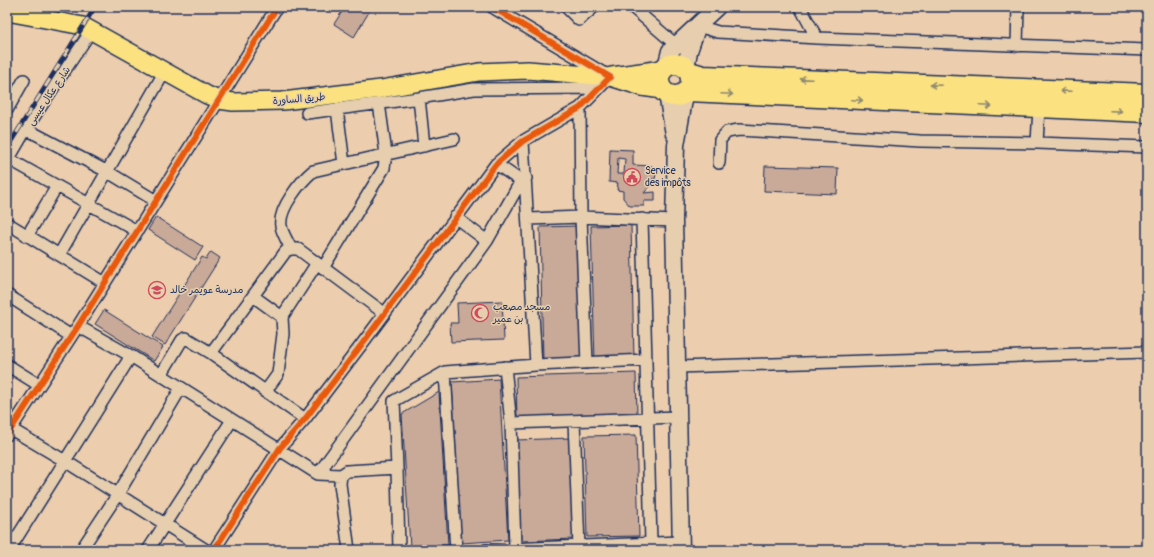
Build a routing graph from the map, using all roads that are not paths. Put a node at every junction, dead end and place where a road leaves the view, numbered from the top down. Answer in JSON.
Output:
{"nodes":[{"id":1,"x":277,"y":7,"type":"edge"},
{"id":2,"x":492,"y":7,"type":"edge"},
{"id":3,"x":566,"y":7,"type":"edge"},
{"id":4,"x":594,"y":7,"type":"edge"},
{"id":5,"x":717,"y":7,"type":"edge"},
{"id":6,"x":800,"y":7,"type":"edge"},
{"id":7,"x":1018,"y":7,"type":"edge"},
{"id":8,"x":639,"y":9,"type":"edge"},
{"id":9,"x":7,"y":12,"type":"edge"},
{"id":10,"x":698,"y":26,"type":"junction"},
{"id":11,"x":91,"y":31,"type":"junction"},
{"id":12,"x":817,"y":38,"type":"junction"},
{"id":13,"x":676,"y":45,"type":"junction"},
{"id":14,"x":1018,"y":46,"type":"junction"},
{"id":15,"x":1147,"y":50,"type":"edge"},
{"id":16,"x":665,"y":68,"type":"junction"},
{"id":17,"x":165,"y":71,"type":"junction"},
{"id":18,"x":24,"y":80,"type":"dead end"},
{"id":19,"x":604,"y":82,"type":"junction"},
{"id":20,"x":680,"y":85,"type":"junction"},
{"id":21,"x":1147,"y":94,"type":"edge"},
{"id":22,"x":419,"y":98,"type":"junction"},
{"id":23,"x":219,"y":100,"type":"junction"},
{"id":24,"x":379,"y":103,"type":"junction"},
{"id":25,"x":580,"y":108,"type":"junction"},
{"id":26,"x":1039,"y":108,"type":"junction"},
{"id":27,"x":337,"y":109,"type":"junction"},
{"id":28,"x":7,"y":110,"type":"edge"},
{"id":29,"x":1147,"y":112,"type":"edge"},
{"id":30,"x":307,"y":113,"type":"dead end"},
{"id":31,"x":26,"y":129,"type":"junction"},
{"id":32,"x":454,"y":139,"type":"dead end"},
{"id":33,"x":523,"y":141,"type":"junction"},
{"id":34,"x":1036,"y":143,"type":"junction"},
{"id":35,"x":424,"y":146,"type":"junction"},
{"id":36,"x":1147,"y":147,"type":"edge"},
{"id":37,"x":386,"y":154,"type":"junction"},
{"id":38,"x":8,"y":160,"type":"edge"},
{"id":39,"x":719,"y":163,"type":"dead end"},
{"id":40,"x":344,"y":164,"type":"junction"},
{"id":41,"x":496,"y":164,"type":"junction"},
{"id":42,"x":108,"y":172,"type":"junction"},
{"id":43,"x":524,"y":179,"type":"junction"},
{"id":44,"x":57,"y":186,"type":"junction"},
{"id":45,"x":156,"y":201,"type":"junction"},
{"id":46,"x":90,"y":204,"type":"junction"},
{"id":47,"x":455,"y":217,"type":"junction"},
{"id":48,"x":581,"y":217,"type":"junction"},
{"id":49,"x":529,"y":219,"type":"junction"},
{"id":50,"x":642,"y":219,"type":"junction"},
{"id":51,"x":674,"y":221,"type":"junction"},
{"id":52,"x":7,"y":223,"type":"edge"},
{"id":53,"x":137,"y":231,"type":"junction"},
{"id":54,"x":27,"y":236,"type":"junction"},
{"id":55,"x":487,"y":241,"type":"junction"},
{"id":56,"x":291,"y":249,"type":"junction"},
{"id":57,"x":59,"y":255,"type":"junction"},
{"id":58,"x":320,"y":266,"type":"junction"},
{"id":59,"x":105,"y":283,"type":"junction"},
{"id":60,"x":7,"y":295,"type":"edge"},
{"id":61,"x":253,"y":296,"type":"junction"},
{"id":62,"x":384,"y":313,"type":"junction"},
{"id":63,"x":282,"y":316,"type":"junction"},
{"id":64,"x":78,"y":326,"type":"junction"},
{"id":65,"x":71,"y":336,"type":"junction"},
{"id":66,"x":1147,"y":352,"type":"edge"},
{"id":67,"x":211,"y":353,"type":"junction"},
{"id":68,"x":130,"y":356,"type":"junction"},
{"id":69,"x":646,"y":360,"type":"junction"},
{"id":70,"x":587,"y":363,"type":"junction"},
{"id":71,"x":7,"y":365,"type":"edge"},
{"id":72,"x":536,"y":365,"type":"junction"},
{"id":73,"x":505,"y":367,"type":"junction"},
{"id":74,"x":678,"y":367,"type":"junction"},
{"id":75,"x":445,"y":372,"type":"junction"},
{"id":76,"x":161,"y":375,"type":"junction"},
{"id":77,"x":40,"y":385,"type":"junction"},
{"id":78,"x":181,"y":388,"type":"junction"},
{"id":79,"x":265,"y":392,"type":"junction"},
{"id":80,"x":678,"y":417,"type":"junction"},
{"id":81,"x":648,"y":418,"type":"junction"},
{"id":82,"x":305,"y":419,"type":"junction"},
{"id":83,"x":232,"y":420,"type":"junction"},
{"id":84,"x":574,"y":421,"type":"junction"},
{"id":85,"x":511,"y":423,"type":"junction"},
{"id":86,"x":9,"y":432,"type":"edge"},
{"id":87,"x":280,"y":448,"type":"junction"},
{"id":88,"x":65,"y":461,"type":"junction"},
{"id":89,"x":398,"y":468,"type":"junction"},
{"id":90,"x":318,"y":474,"type":"junction"},
{"id":91,"x":341,"y":475,"type":"junction"},
{"id":92,"x":118,"y":494,"type":"junction"},
{"id":93,"x":165,"y":524,"type":"junction"},
{"id":94,"x":652,"y":542,"type":"junction"},
{"id":95,"x":680,"y":546,"type":"edge"},
{"id":96,"x":515,"y":547,"type":"junction"},
{"id":97,"x":578,"y":547,"type":"junction"},
{"id":98,"x":9,"y":550,"type":"edge"},
{"id":99,"x":81,"y":550,"type":"edge"},
{"id":100,"x":148,"y":550,"type":"edge"},
{"id":101,"x":206,"y":550,"type":"edge"},
{"id":102,"x":214,"y":550,"type":"edge"},
{"id":103,"x":349,"y":550,"type":"edge"},
{"id":104,"x":399,"y":550,"type":"edge"},
{"id":105,"x":456,"y":550,"type":"edge"},
{"id":106,"x":486,"y":550,"type":"edge"}],
"edges":[{"from":1,"to":23,"type":"street"},
{"from":2,"to":19,"type":"street"},
{"from":3,"to":4,"type":"street"},
{"from":5,"to":10,"type":"main road"},
{"from":6,"to":12,"type":"street"},
{"from":7,"to":14,"type":"street"},
{"from":8,"to":13,"type":"street"},
{"from":9,"to":11,"type":"main road","name":"طريق الساورة"},
{"from":10,"to":12,"type":"street"},
{"from":10,"to":13,"type":"main road"},
{"from":10,"to":20,"type":"main road"},
{"from":11,"to":17,"type":"main road","name":"طريق الساورة"},
{"from":11,"to":31,"type":"street","name":"شارع عكال عيسى"},
{"from":12,"to":14,"type":"street"},
{"from":13,"to":16,"type":"main road"},
{"from":14,"to":15,"type":"street"},
{"from":16,"to":19,"type":"main road"},
{"from":16,"to":20,"type":"highway"},
{"from":17,"to":23,"type":"main road","name":"طريق الساورة"},
{"from":17,"to":42,"type":"street"},
{"from":18,"to":28,"type":"street"},
{"from":19,"to":20,"type":"main road"},
{"from":19,"to":22,"type":"street"},
{"from":19,"to":23,"type":"main road","name":"طريق الساورة"},
{"from":19,"to":25,"type":"street"},
{"from":21,"to":20,"type":"highway","one_way":true},
{"from":20,"to":26,"type":"highway","one_way":true},
{"from":20,"to":51,"type":"main road"},
{"from":22,"to":24,"type":"street"},
{"from":22,"to":35,"type":"street"},
{"from":23,"to":45,"type":"street"},
{"from":24,"to":27,"type":"street"},
{"from":24,"to":37,"type":"street"},
{"from":25,"to":33,"type":"street"},
{"from":25,"to":48,"type":"street"},
{"from":26,"to":29,"type":"highway","one_way":true},
{"from":26,"to":34,"type":"street"},
{"from":27,"to":30,"type":"street"},
{"from":27,"to":40,"type":"street"},
{"from":31,"to":38,"type":"street","name":"شارع عكال عيسى"},
{"from":31,"to":42,"type":"street"},
{"from":32,"to":35,"type":"street"},
{"from":33,"to":41,"type":"street"},
{"from":33,"to":43,"type":"street"},
{"from":34,"to":36,"type":"street"},
{"from":34,"to":39,"type":"street"},
{"from":35,"to":37,"type":"street"},
{"from":37,"to":40,"type":"street"},
{"from":37,"to":58,"type":"street"},
{"from":38,"to":44,"type":"street"},
{"from":40,"to":56,"type":"street"},
{"from":41,"to":43,"type":"street"},
{"from":41,"to":47,"type":"street"},
{"from":42,"to":45,"type":"street"},
{"from":42,"to":46,"type":"street"},
{"from":43,"to":49,"type":"street"},
{"from":43,"to":55,"type":"street"},
{"from":44,"to":46,"type":"street"},
{"from":44,"to":54,"type":"street"},
{"from":45,"to":53,"type":"street"},
{"from":46,"to":53,"type":"street"},
{"from":46,"to":57,"type":"street"},
{"from":47,"to":55,"type":"street"},
{"from":47,"to":62,"type":"street"},
{"from":48,"to":49,"type":"street"},
{"from":48,"to":50,"type":"street"},
{"from":48,"to":70,"type":"street"},
{"from":49,"to":72,"type":"street"},
{"from":50,"to":51,"type":"street"},
{"from":50,"to":69,"type":"street"},
{"from":51,"to":74,"type":"main road"},
{"from":52,"to":54,"type":"street"},
{"from":53,"to":59,"type":"street"},
{"from":54,"to":57,"type":"street"},
{"from":55,"to":90,"type":"street"},
{"from":56,"to":58,"type":"street"},
{"from":56,"to":61,"type":"street"},
{"from":57,"to":59,"type":"street"},
{"from":58,"to":62,"type":"street"},
{"from":58,"to":63,"type":"street"},
{"from":59,"to":64,"type":"street"},
{"from":60,"to":65,"type":"street"},
{"from":61,"to":63,"type":"street"},
{"from":61,"to":67,"type":"street"},
{"from":62,"to":82,"type":"street"},
{"from":63,"to":79,"type":"street"},
{"from":64,"to":65,"type":"street"},
{"from":64,"to":68,"type":"street"},
{"from":65,"to":77,"type":"street"},
{"from":66,"to":74,"type":"street"},
{"from":67,"to":76,"type":"street"},
{"from":67,"to":79,"type":"street"},
{"from":68,"to":76,"type":"street"},
{"from":68,"to":88,"type":"street"},
{"from":69,"to":70,"type":"street"},
{"from":69,"to":81,"type":"street"},
{"from":70,"to":72,"type":"street"},
{"from":71,"to":77,"type":"street"},
{"from":72,"to":73,"type":"street"},
{"from":73,"to":75,"type":"street"},
{"from":73,"to":85,"type":"street"},
{"from":74,"to":80,"type":"main road"},
{"from":75,"to":89,"type":"street"},
{"from":75,"to":105,"type":"street"},
{"from":76,"to":78,"type":"street"},
{"from":77,"to":86,"type":"street"},
{"from":78,"to":83,"type":"street"},
{"from":78,"to":92,"type":"street"},
{"from":79,"to":82,"type":"street"},
{"from":80,"to":81,"type":"street"},
{"from":80,"to":95,"type":"main road"},
{"from":81,"to":84,"type":"street"},
{"from":81,"to":94,"type":"street"},
{"from":82,"to":87,"type":"street"},
{"from":83,"to":87,"type":"street"},
{"from":83,"to":93,"type":"street"},
{"from":84,"to":85,"type":"street"},
{"from":84,"to":97,"type":"street"},
{"from":85,"to":96,"type":"street"},
{"from":86,"to":88,"type":"street"},
{"from":87,"to":90,"type":"street"},
{"from":87,"to":102,"type":"street"},
{"from":88,"to":92,"type":"street"},
{"from":88,"to":98,"type":"street"},
{"from":89,"to":91,"type":"street"},
{"from":89,"to":104,"type":"street"},
{"from":90,"to":91,"type":"street"},
{"from":91,"to":103,"type":"street"},
{"from":92,"to":93,"type":"street"},
{"from":92,"to":99,"type":"street"},
{"from":93,"to":100,"type":"street"},
{"from":93,"to":101,"type":"street"},
{"from":94,"to":95,"type":"street"},
{"from":94,"to":97,"type":"street"},
{"from":96,"to":97,"type":"street"},
{"from":96,"to":106,"type":"street"}]}
